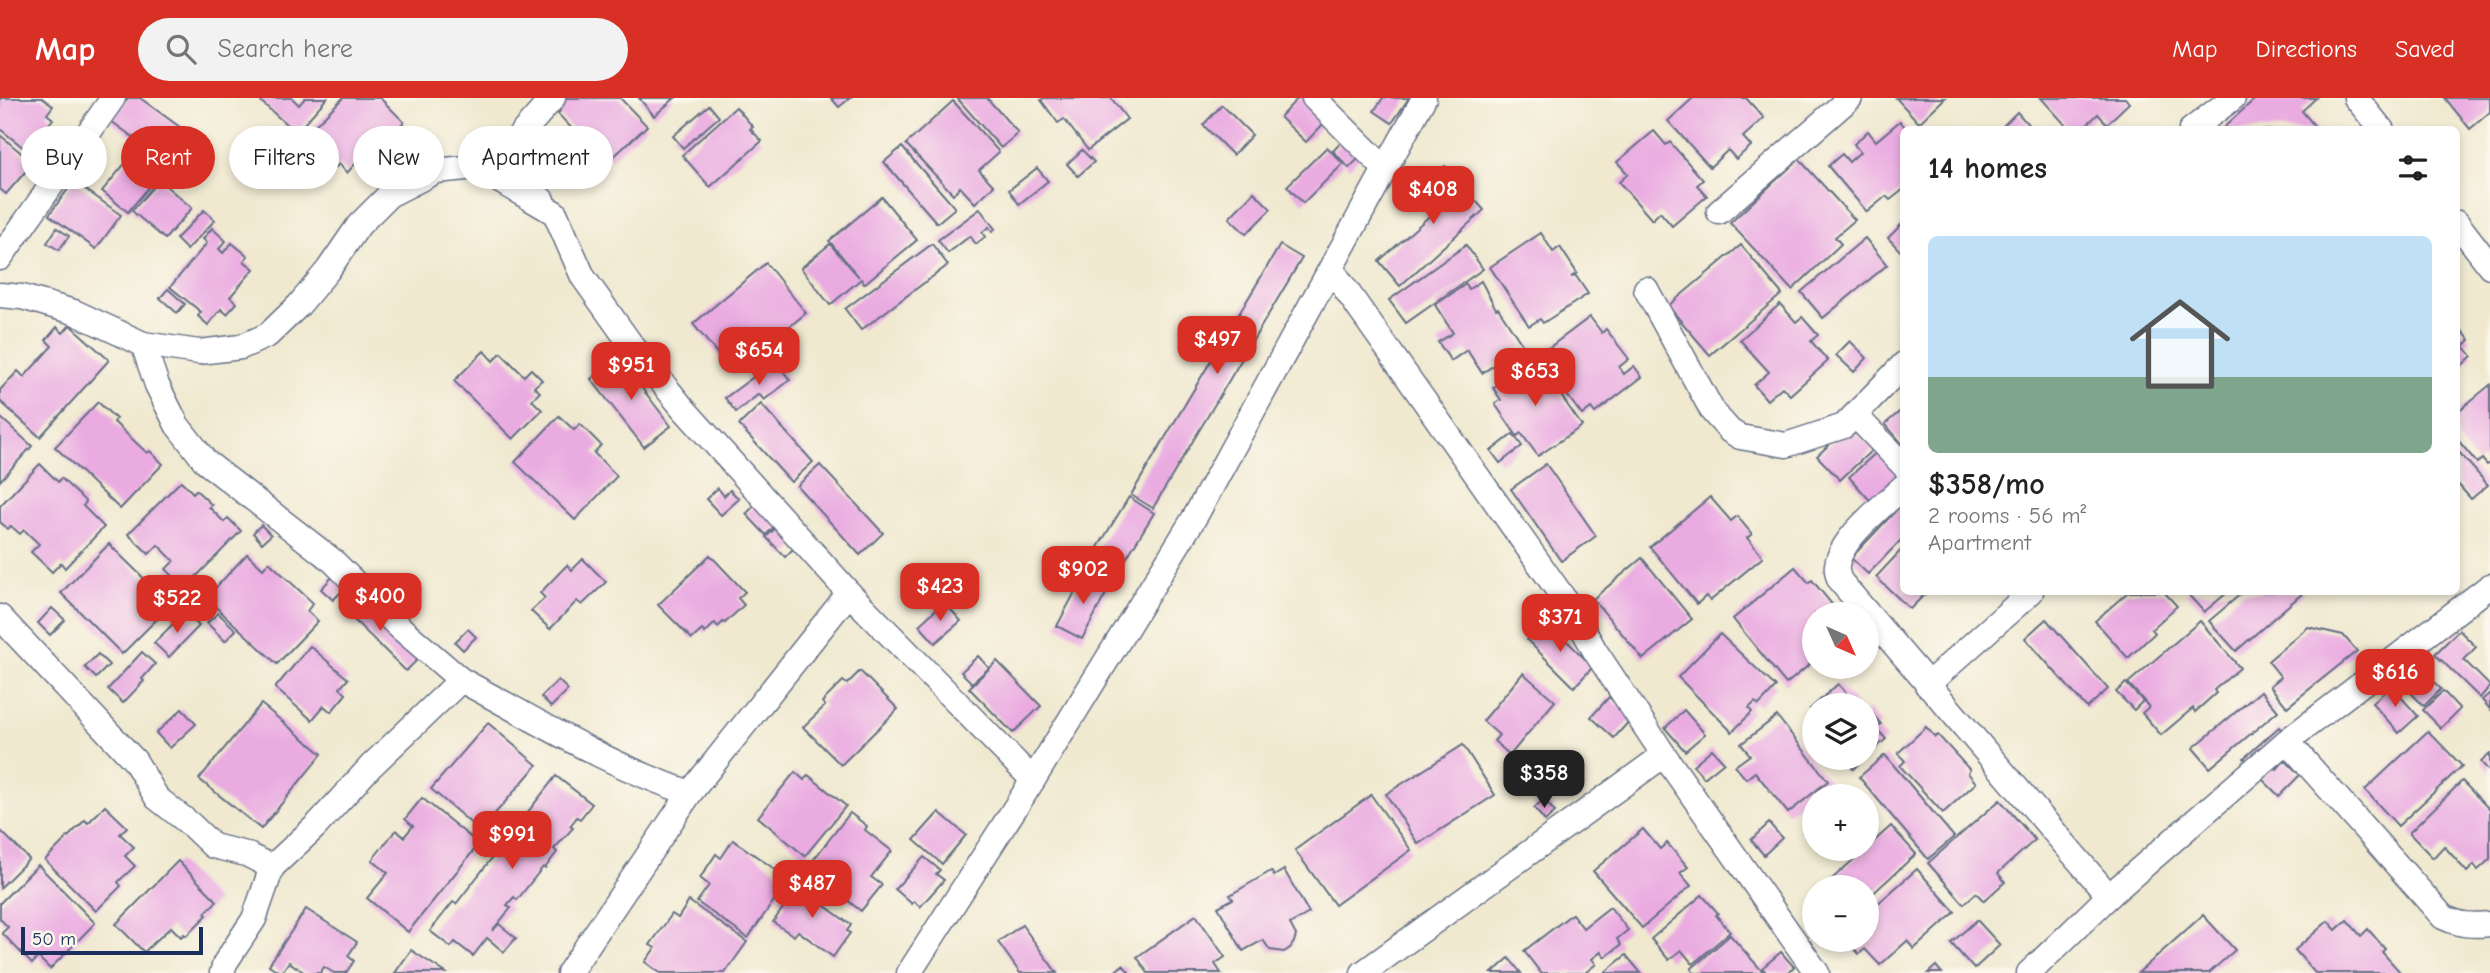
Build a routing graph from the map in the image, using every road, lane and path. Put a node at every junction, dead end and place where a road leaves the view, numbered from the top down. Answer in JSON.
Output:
{"nodes":[{"id":1,"x":113,"y":98,"type":"edge"},
{"id":2,"x":553,"y":98,"type":"edge"},
{"id":3,"x":1314,"y":98,"type":"edge"},
{"id":4,"x":1424,"y":98,"type":"edge"},
{"id":5,"x":1850,"y":98,"type":"edge"},
{"id":6,"x":2233,"y":98,"type":"edge"},
{"id":7,"x":2357,"y":98,"type":"edge"},
{"id":8,"x":528,"y":126,"type":"edge"},
{"id":9,"x":2196,"y":126,"type":"edge"},
{"id":10,"x":2379,"y":126,"type":"edge"},
{"id":11,"x":458,"y":169,"type":"edge"},
{"id":12,"x":1386,"y":170,"type":"junction"},
{"id":13,"x":514,"y":189,"type":"edge"},
{"id":14,"x":531,"y":189,"type":"edge"},
{"id":15,"x":1719,"y":212,"type":"dead end"},
{"id":16,"x":555,"y":213,"type":"junction"},
{"id":17,"x":2460,"y":227,"type":"edge"},
{"id":18,"x":0,"y":258,"type":"edge"},
{"id":19,"x":2490,"y":266,"type":"edge"},
{"id":20,"x":1332,"y":270,"type":"junction"},
{"id":21,"x":1646,"y":289,"type":"dead end"},
{"id":22,"x":0,"y":295,"type":"edge"},
{"id":23,"x":143,"y":344,"type":"junction"},
{"id":24,"x":1900,"y":368,"type":"edge"},
{"id":25,"x":1856,"y":416,"type":"junction"},
{"id":26,"x":1900,"y":462,"type":"edge"},
{"id":27,"x":1900,"y":490,"type":"edge"},
{"id":28,"x":2490,"y":586,"type":"edge"},
{"id":29,"x":849,"y":593,"type":"junction"},
{"id":30,"x":2028,"y":595,"type":"edge"},
{"id":31,"x":0,"y":617,"type":"edge"},
{"id":32,"x":461,"y":680,"type":"junction"},
{"id":33,"x":1927,"y":685,"type":"junction"},
{"id":34,"x":2287,"y":741,"type":"junction"},
{"id":35,"x":1664,"y":755,"type":"junction"},
{"id":36,"x":1033,"y":780,"type":"junction"},
{"id":37,"x":690,"y":793,"type":"junction"},
{"id":38,"x":272,"y":867,"type":"junction"},
{"id":39,"x":2109,"y":896,"type":"junction"},
{"id":40,"x":2490,"y":924,"type":"edge"},
{"id":41,"x":222,"y":973,"type":"edge"},
{"id":42,"x":569,"y":973,"type":"edge"},
{"id":43,"x":909,"y":973,"type":"edge"},
{"id":44,"x":1363,"y":973,"type":"edge"},
{"id":45,"x":1817,"y":973,"type":"edge"},
{"id":46,"x":2029,"y":973,"type":"edge"}],
"edges":[{"from":1,"to":18,"type":"street"},
{"from":2,"to":8,"type":"street"},
{"from":3,"to":12,"type":"street"},
{"from":4,"to":12,"type":"street"},
{"from":5,"to":15,"type":"street"},
{"from":6,"to":9,"type":"street"},
{"from":7,"to":10,"type":"street"},
{"from":11,"to":23,"type":"street"},
{"from":12,"to":20,"type":"street"},
{"from":13,"to":16,"type":"street"},
{"from":14,"to":16,"type":"street"},
{"from":16,"to":29,"type":"street"},
{"from":17,"to":19,"type":"street"},
{"from":20,"to":35,"type":"street"},
{"from":20,"to":36,"type":"street"},
{"from":21,"to":25,"type":"street"},
{"from":22,"to":23,"type":"street"},
{"from":23,"to":32,"type":"street"},
{"from":24,"to":25,"type":"street"},
{"from":25,"to":26,"type":"street"},
{"from":27,"to":33,"type":"street"},
{"from":28,"to":34,"type":"street"},
{"from":29,"to":36,"type":"street"},
{"from":29,"to":37,"type":"street"},
{"from":30,"to":33,"type":"street"},
{"from":31,"to":38,"type":"street"},
{"from":32,"to":37,"type":"street"},
{"from":32,"to":38,"type":"street"},
{"from":33,"to":39,"type":"street"},
{"from":34,"to":39,"type":"street"},
{"from":34,"to":40,"type":"street"},
{"from":35,"to":44,"type":"street"},
{"from":35,"to":45,"type":"street"},
{"from":36,"to":43,"type":"street"},
{"from":37,"to":42,"type":"street"},
{"from":38,"to":41,"type":"street"},
{"from":39,"to":46,"type":"street"}]}
